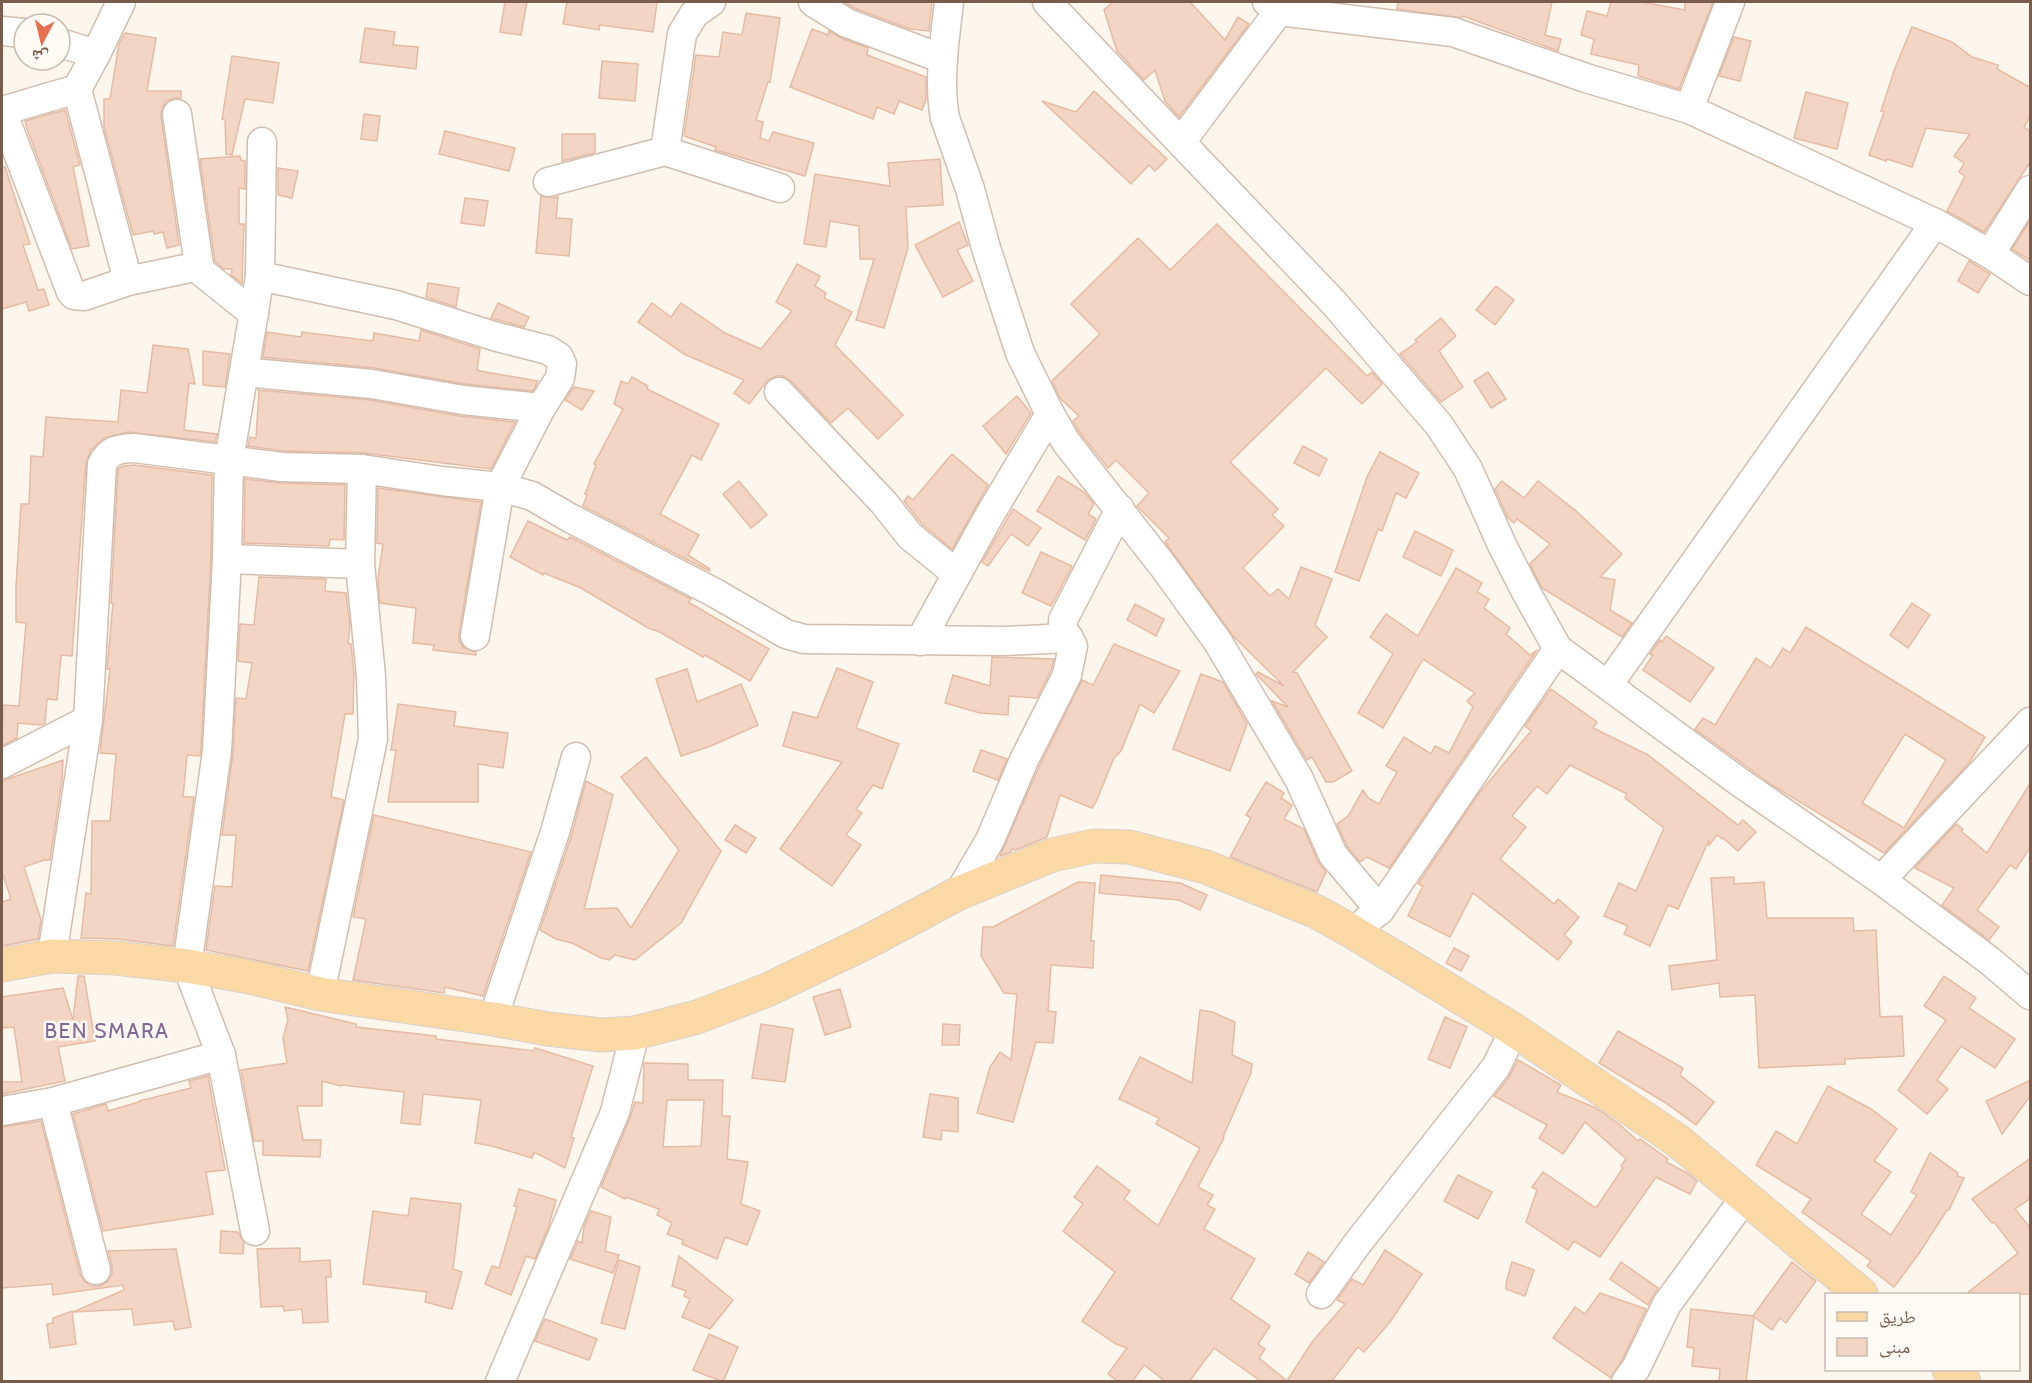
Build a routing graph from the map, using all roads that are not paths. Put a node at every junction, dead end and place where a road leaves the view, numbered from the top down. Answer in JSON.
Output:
{"nodes":[{"id":1,"x":121,"y":2,"type":"edge"},
{"id":2,"x":711,"y":2,"type":"edge"},
{"id":3,"x":813,"y":2,"type":"edge"},
{"id":4,"x":949,"y":2,"type":"edge"},
{"id":5,"x":1047,"y":2,"type":"edge"},
{"id":6,"x":1730,"y":2,"type":"edge"},
{"id":7,"x":1273,"y":6,"type":"edge"},
{"id":8,"x":72,"y":47,"type":"edge"},
{"id":9,"x":96,"y":54,"type":"junction"},
{"id":10,"x":943,"y":59,"type":"junction"},
{"id":11,"x":77,"y":89,"type":"junction"},
{"id":12,"x":1689,"y":109,"type":"junction"},
{"id":13,"x":2,"y":111,"type":"edge"},
{"id":14,"x":177,"y":114,"type":"dead end"},
{"id":15,"x":262,"y":142,"type":"dead end"},
{"id":16,"x":1181,"y":142,"type":"junction"},
{"id":17,"x":664,"y":150,"type":"junction"},
{"id":18,"x":548,"y":182,"type":"dead end"},
{"id":19,"x":780,"y":188,"type":"dead end"},
{"id":20,"x":2031,"y":190,"type":"edge"},
{"id":21,"x":1935,"y":223,"type":"junction"},
{"id":22,"x":1989,"y":254,"type":"junction"},
{"id":23,"x":199,"y":266,"type":"junction"},
{"id":24,"x":260,"y":276,"type":"junction"},
{"id":25,"x":128,"y":281,"type":"junction"},
{"id":26,"x":2031,"y":281,"type":"edge"},
{"id":27,"x":254,"y":314,"type":"junction"},
{"id":28,"x":244,"y":372,"type":"junction"},
{"id":29,"x":780,"y":392,"type":"dead end"},
{"id":30,"x":541,"y":408,"type":"junction"},
{"id":31,"x":1050,"y":414,"type":"junction"},
{"id":32,"x":230,"y":459,"type":"junction"},
{"id":33,"x":362,"y":469,"type":"junction"},
{"id":34,"x":500,"y":487,"type":"junction"},
{"id":35,"x":1120,"y":509,"type":"junction"},
{"id":36,"x":227,"y":559,"type":"junction"},
{"id":37,"x":360,"y":564,"type":"junction"},
{"id":38,"x":957,"y":574,"type":"junction"},
{"id":39,"x":475,"y":636,"type":"dead end"},
{"id":40,"x":1069,"y":638,"type":"junction"},
{"id":41,"x":920,"y":641,"type":"junction"},
{"id":42,"x":1558,"y":649,"type":"junction"},
{"id":43,"x":1608,"y":685,"type":"junction"},
{"id":44,"x":88,"y":720,"type":"junction"},
{"id":45,"x":2031,"y":722,"type":"edge"},
{"id":46,"x":576,"y":757,"type":"dead end"},
{"id":47,"x":2,"y":764,"type":"edge"},
{"id":48,"x":1881,"y":880,"type":"junction"},
{"id":49,"x":959,"y":894,"type":"junction"},
{"id":50,"x":1380,"y":910,"type":"junction"},
{"id":51,"x":1353,"y":932,"type":"junction"},
{"id":52,"x":52,"y":956,"type":"junction"},
{"id":53,"x":2,"y":965,"type":"edge"},
{"id":54,"x":187,"y":966,"type":"junction"},
{"id":55,"x":320,"y":994,"type":"junction"},
{"id":56,"x":2031,"y":996,"type":"edge"},
{"id":57,"x":493,"y":1019,"type":"junction"},
{"id":58,"x":1514,"y":1030,"type":"junction"},
{"id":59,"x":635,"y":1034,"type":"junction"},
{"id":60,"x":221,"y":1055,"type":"junction"},
{"id":61,"x":53,"y":1102,"type":"junction"},
{"id":62,"x":2,"y":1111,"type":"edge"},
{"id":63,"x":1746,"y":1196,"type":"junction"},
{"id":64,"x":255,"y":1231,"type":"dead end"},
{"id":65,"x":96,"y":1270,"type":"dead end"},
{"id":66,"x":1860,"y":1293,"type":"edge"},
{"id":67,"x":1321,"y":1294,"type":"dead end"},
{"id":68,"x":1950,"y":1371,"type":"edge"},
{"id":69,"x":500,"y":1382,"type":"edge"},
{"id":70,"x":1626,"y":1382,"type":"edge"},
{"id":71,"x":1964,"y":1382,"type":"edge"}],
"edges":[{"from":1,"to":9,"type":"street"},
{"from":2,"to":17,"type":"street"},
{"from":3,"to":10,"type":"street"},
{"from":4,"to":10,"type":"street"},
{"from":5,"to":16,"type":"street"},
{"from":6,"to":12,"type":"street"},
{"from":7,"to":12,"type":"street"},
{"from":7,"to":16,"type":"street"},
{"from":8,"to":9,"type":"street"},
{"from":9,"to":11,"type":"street"},
{"from":10,"to":31,"type":"street"},
{"from":11,"to":13,"type":"street"},
{"from":11,"to":25,"type":"street"},
{"from":12,"to":21,"type":"street"},
{"from":13,"to":25,"type":"street"},
{"from":14,"to":23,"type":"street"},
{"from":15,"to":24,"type":"street"},
{"from":16,"to":42,"type":"street"},
{"from":17,"to":18,"type":"street"},
{"from":17,"to":19,"type":"street"},
{"from":20,"to":22,"type":"street"},
{"from":21,"to":22,"type":"street"},
{"from":21,"to":43,"type":"street"},
{"from":22,"to":26,"type":"street"},
{"from":23,"to":25,"type":"street"},
{"from":23,"to":27,"type":"street"},
{"from":24,"to":27,"type":"street"},
{"from":24,"to":30,"type":"street"},
{"from":27,"to":28,"type":"street"},
{"from":28,"to":30,"type":"street"},
{"from":28,"to":32,"type":"street"},
{"from":29,"to":38,"type":"street"},
{"from":30,"to":34,"type":"street"},
{"from":31,"to":35,"type":"street"},
{"from":31,"to":38,"type":"street"},
{"from":32,"to":33,"type":"street"},
{"from":32,"to":36,"type":"street"},
{"from":32,"to":44,"type":"street"},
{"from":33,"to":34,"type":"street"},
{"from":33,"to":37,"type":"street"},
{"from":34,"to":39,"type":"street"},
{"from":34,"to":41,"type":"street"},
{"from":35,"to":40,"type":"street"},
{"from":35,"to":50,"type":"street"},
{"from":36,"to":37,"type":"street"},
{"from":36,"to":54,"type":"street"},
{"from":37,"to":55,"type":"street"},
{"from":38,"to":41,"type":"street"},
{"from":40,"to":41,"type":"street"},
{"from":40,"to":49,"type":"street"},
{"from":42,"to":43,"type":"street"},
{"from":42,"to":50,"type":"street"},
{"from":43,"to":48,"type":"street"},
{"from":44,"to":47,"type":"street"},
{"from":44,"to":52,"type":"street"},
{"from":45,"to":48,"type":"street"},
{"from":46,"to":57,"type":"street"},
{"from":48,"to":56,"type":"street"},
{"from":49,"to":51,"type":"main road"},
{"from":49,"to":59,"type":"main road"},
{"from":50,"to":51,"type":"street"},
{"from":51,"to":58,"type":"main road"},
{"from":52,"to":53,"type":"main road"},
{"from":52,"to":54,"type":"main road"},
{"from":54,"to":55,"type":"main road"},
{"from":54,"to":60,"type":"street"},
{"from":55,"to":57,"type":"main road"},
{"from":57,"to":59,"type":"main road"},
{"from":58,"to":63,"type":"main road"},
{"from":58,"to":67,"type":"street"},
{"from":59,"to":69,"type":"street"},
{"from":60,"to":61,"type":"street"},
{"from":60,"to":64,"type":"street"},
{"from":61,"to":62,"type":"street"},
{"from":61,"to":65,"type":"street"},
{"from":63,"to":66,"type":"main road"},
{"from":63,"to":70,"type":"street"},
{"from":68,"to":71,"type":"main road"}]}
